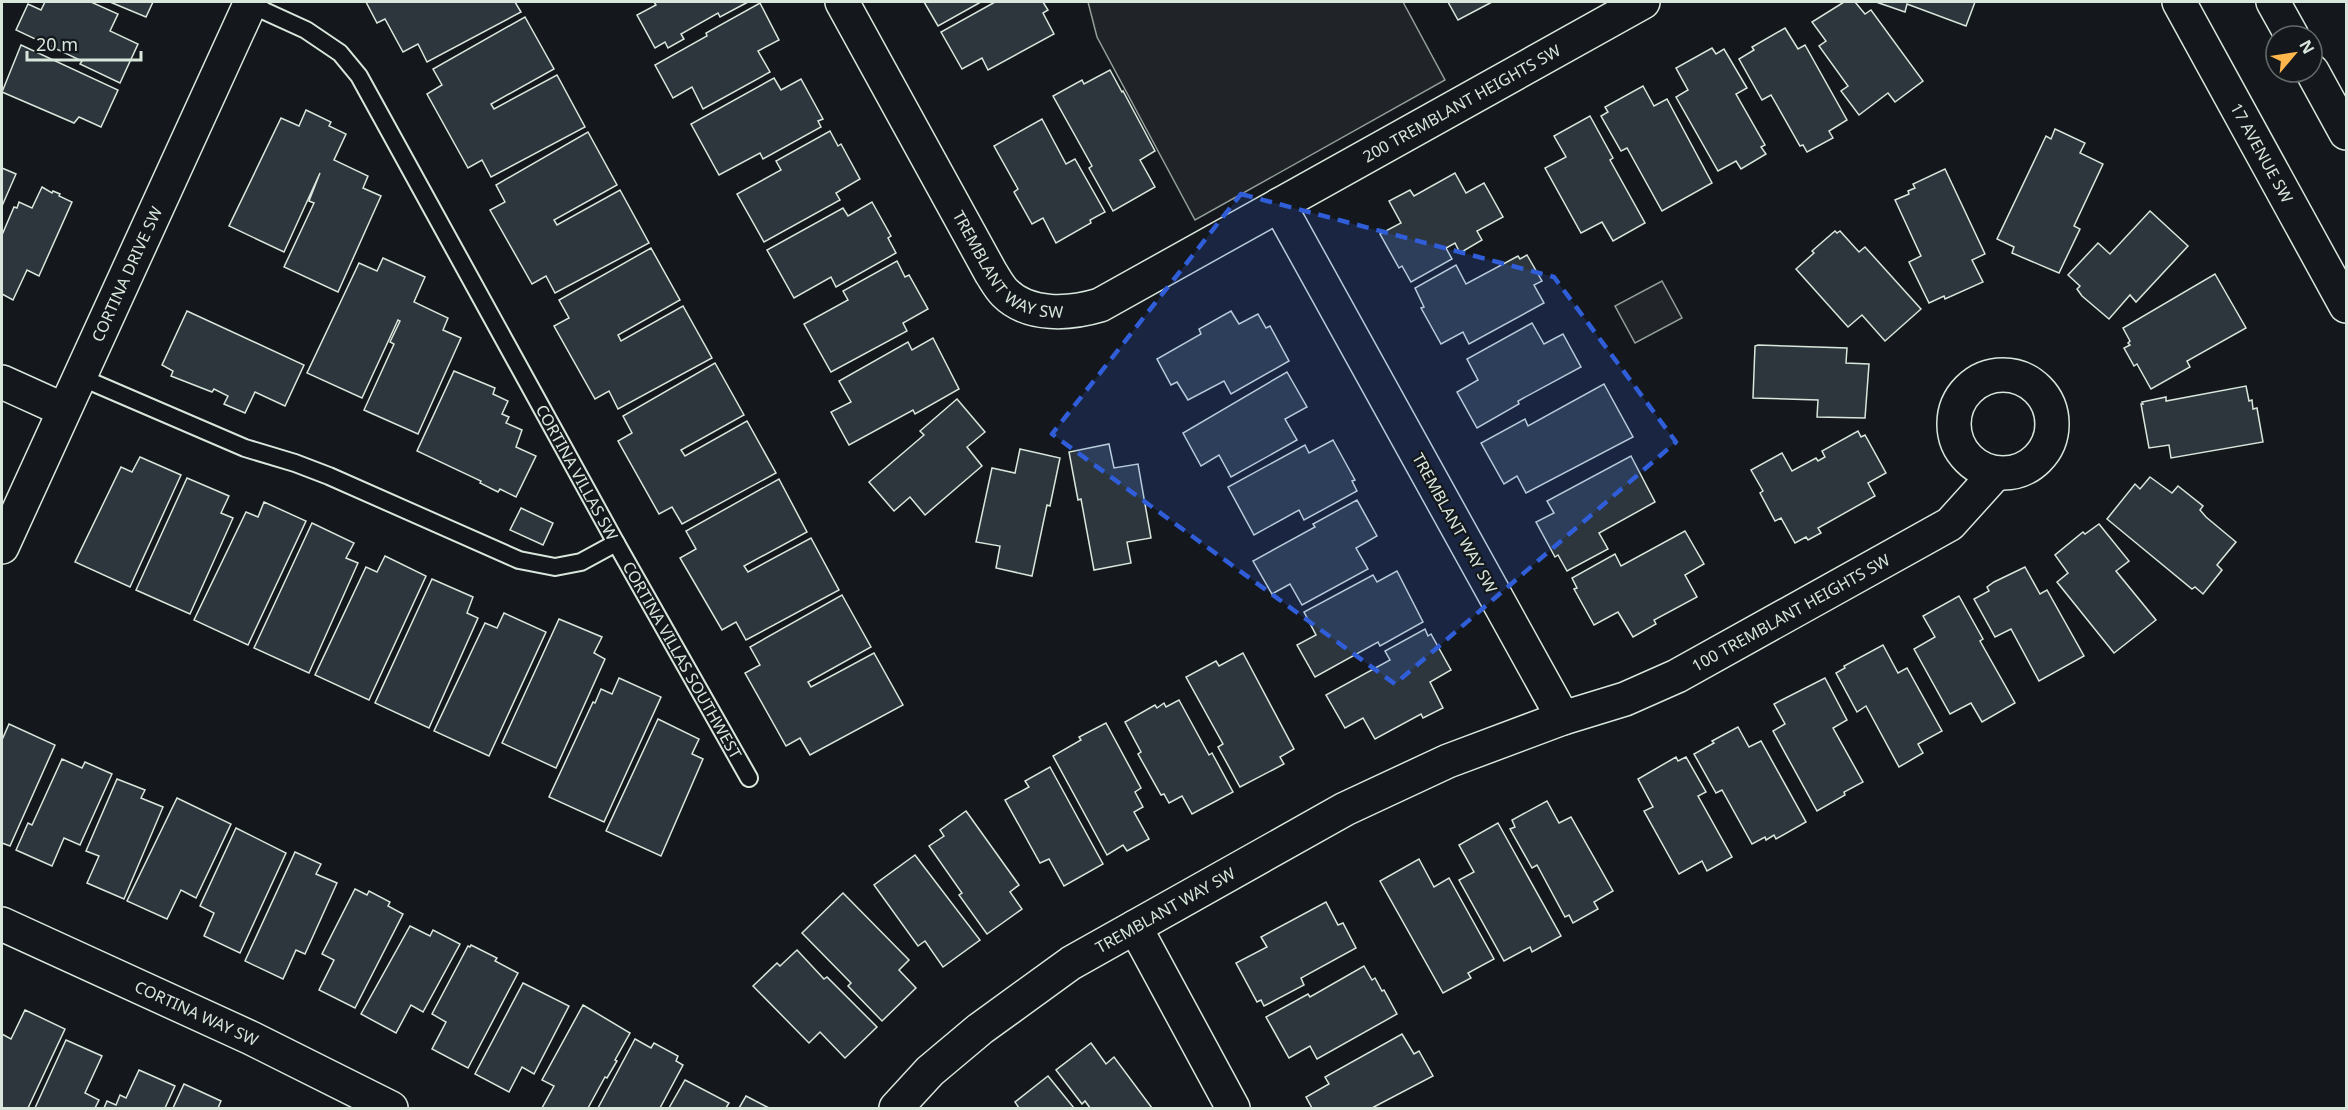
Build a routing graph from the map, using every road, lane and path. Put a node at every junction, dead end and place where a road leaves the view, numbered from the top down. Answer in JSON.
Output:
{"nodes":[{"id":1,"x":842,"y":2,"type":"edge"},
{"id":2,"x":1643,"y":2,"type":"edge"},
{"id":3,"x":2179,"y":2,"type":"edge"},
{"id":4,"x":2273,"y":2,"type":"edge"},
{"id":5,"x":250,"y":3,"type":"edge"},
{"id":6,"x":2285,"y":24,"type":"edge"},
{"id":7,"x":2319,"y":84,"type":"edge"},
{"id":8,"x":2346,"y":133,"type":"edge"},
{"id":9,"x":1279,"y":205,"type":"junction"},
{"id":10,"x":2346,"y":306,"type":"edge"},
{"id":11,"x":80,"y":377,"type":"junction"},
{"id":12,"x":2,"y":381,"type":"edge"},
{"id":13,"x":64,"y":410,"type":"junction"},
{"id":14,"x":1996,"y":473,"type":"dead end"},
{"id":15,"x":616,"y":543,"type":"junction"},
{"id":16,"x":2,"y":547,"type":"edge"},
{"id":17,"x":1563,"y":718,"type":"junction"},
{"id":18,"x":749,"y":778,"type":"dead end"},
{"id":19,"x":2,"y":924,"type":"edge"},
{"id":20,"x":1135,"y":927,"type":"junction"},
{"id":21,"x":391,"y":1108,"type":"edge"},
{"id":22,"x":896,"y":1108,"type":"edge"},
{"id":23,"x":1233,"y":1108,"type":"edge"}],
"edges":[{"from":1,"to":9,"type":"street","name":"TREMBLANT WAY SW"},
{"from":2,"to":9,"type":"street","name":"200 TREMBLANT HEIGHTS SW"},
{"from":3,"to":10,"type":"street","name":"17 AVENUE SW"},
{"from":4,"to":6,"type":"street"},
{"from":5,"to":11,"type":"street","name":"CORTINA DRIVE SW"},
{"from":5,"to":15,"type":"lane","name":"CORTINA VILLAS SW"},
{"from":7,"to":8,"type":"street"},
{"from":9,"to":17,"type":"street","name":"TREMBLANT WAY SW"},
{"from":11,"to":13,"type":"street","name":"CORTINA DRIVE SW"},
{"from":11,"to":15,"type":"lane","name":"CORTINA VILLAS SW"},
{"from":12,"to":13,"type":"street"},
{"from":13,"to":16,"type":"street","name":"CORTINA DRIVE SW"},
{"from":14,"to":17,"type":"street","name":"100 TREMBLANT HEIGHTS SW"},
{"from":15,"to":18,"type":"lane","name":"CORTINA VILLAS SOUTHWEST"},
{"from":17,"to":20,"type":"street","name":"TREMBLANT WAY SW"},
{"from":19,"to":21,"type":"street","name":"CORTINA WAY SW"},
{"from":20,"to":22,"type":"street","name":"TREMBLANT WAY SW"},
{"from":20,"to":23,"type":"street"}]}
